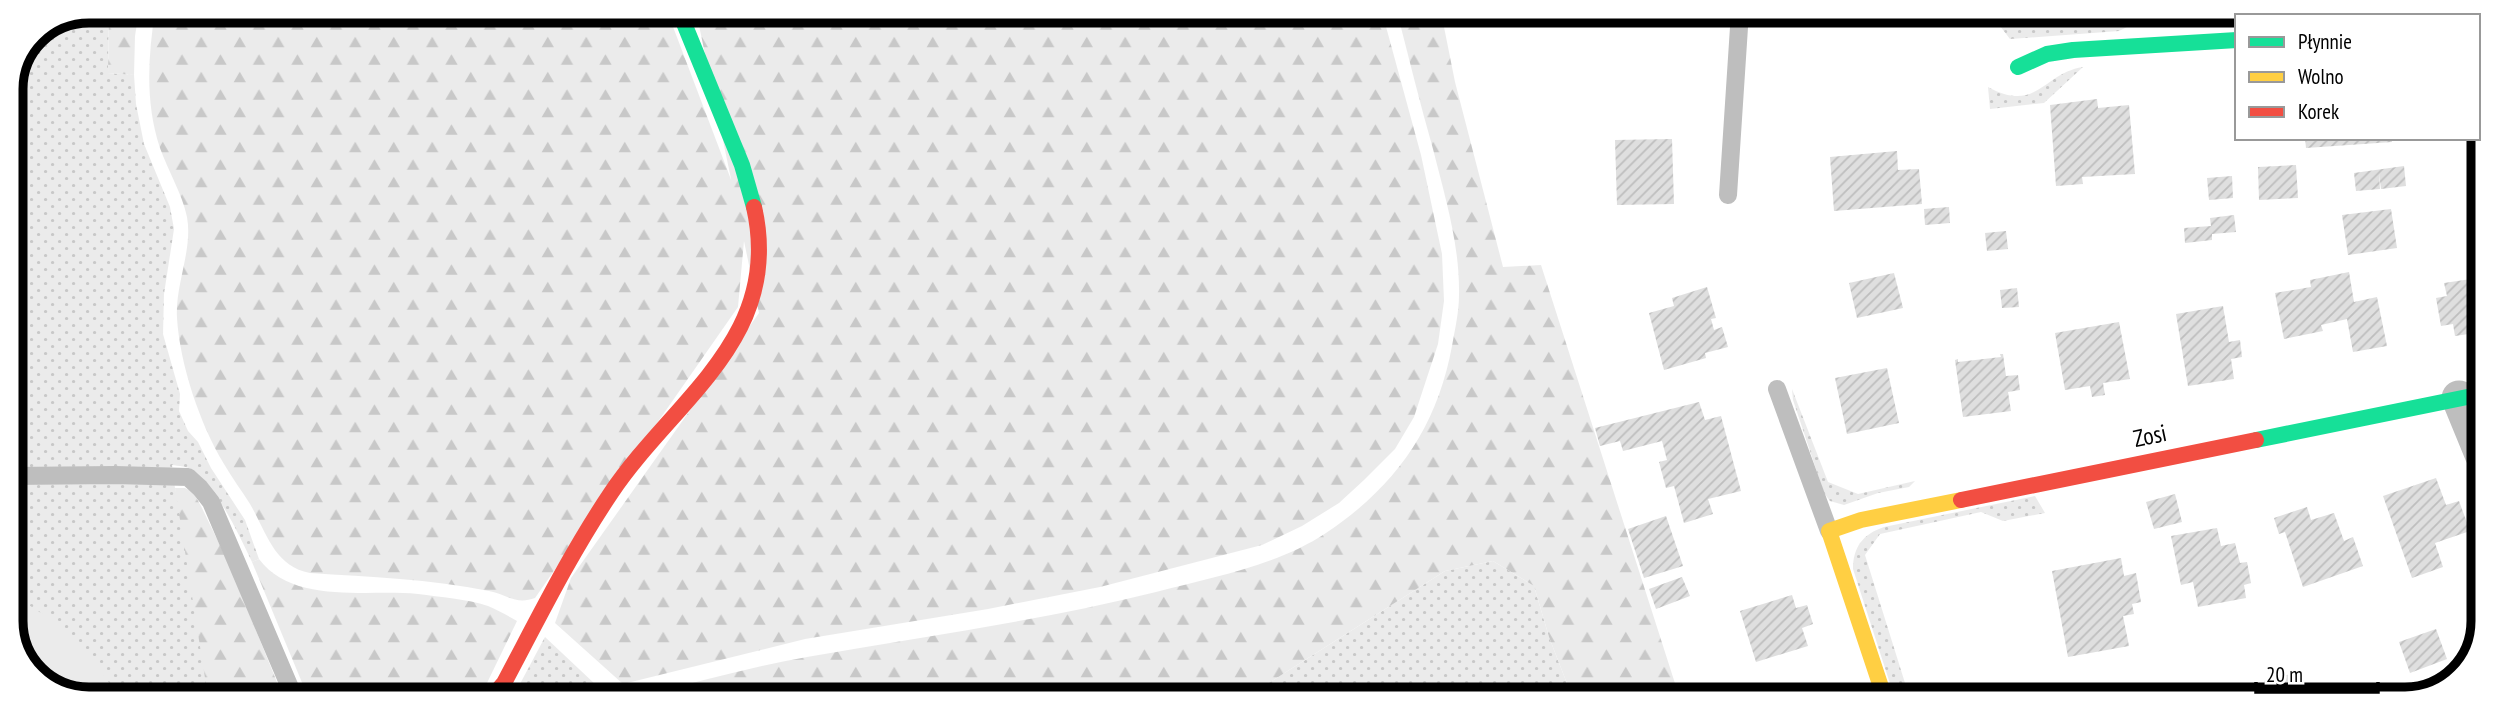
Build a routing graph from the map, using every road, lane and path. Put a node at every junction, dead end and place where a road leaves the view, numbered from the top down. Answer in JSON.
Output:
{"nodes":[{"id":1,"x":684,"y":23,"type":"edge"},
{"id":2,"x":1739,"y":23,"type":"edge"},
{"id":3,"x":2235,"y":40,"type":"edge"},
{"id":4,"x":2018,"y":67,"type":"dead end"},
{"id":5,"x":1728,"y":195,"type":"dead end"},
{"id":6,"x":1777,"y":389,"type":"dead end"},
{"id":7,"x":2471,"y":396,"type":"edge"},
{"id":8,"x":23,"y":476,"type":"edge"},
{"id":9,"x":1829,"y":531,"type":"junction"},
{"id":10,"x":290,"y":687,"type":"edge"},
{"id":11,"x":500,"y":687,"type":"edge"},
{"id":12,"x":1881,"y":687,"type":"edge"}],
"edges":[{"from":1,"to":11,"type":"street"},
{"from":2,"to":5,"type":"lane"},
{"from":3,"to":4,"type":"street"},
{"from":6,"to":9,"type":"lane"},
{"from":7,"to":9,"type":"street","name":"Zosi"},
{"from":8,"to":10,"type":"lane"},
{"from":9,"to":12,"type":"street"}]}
